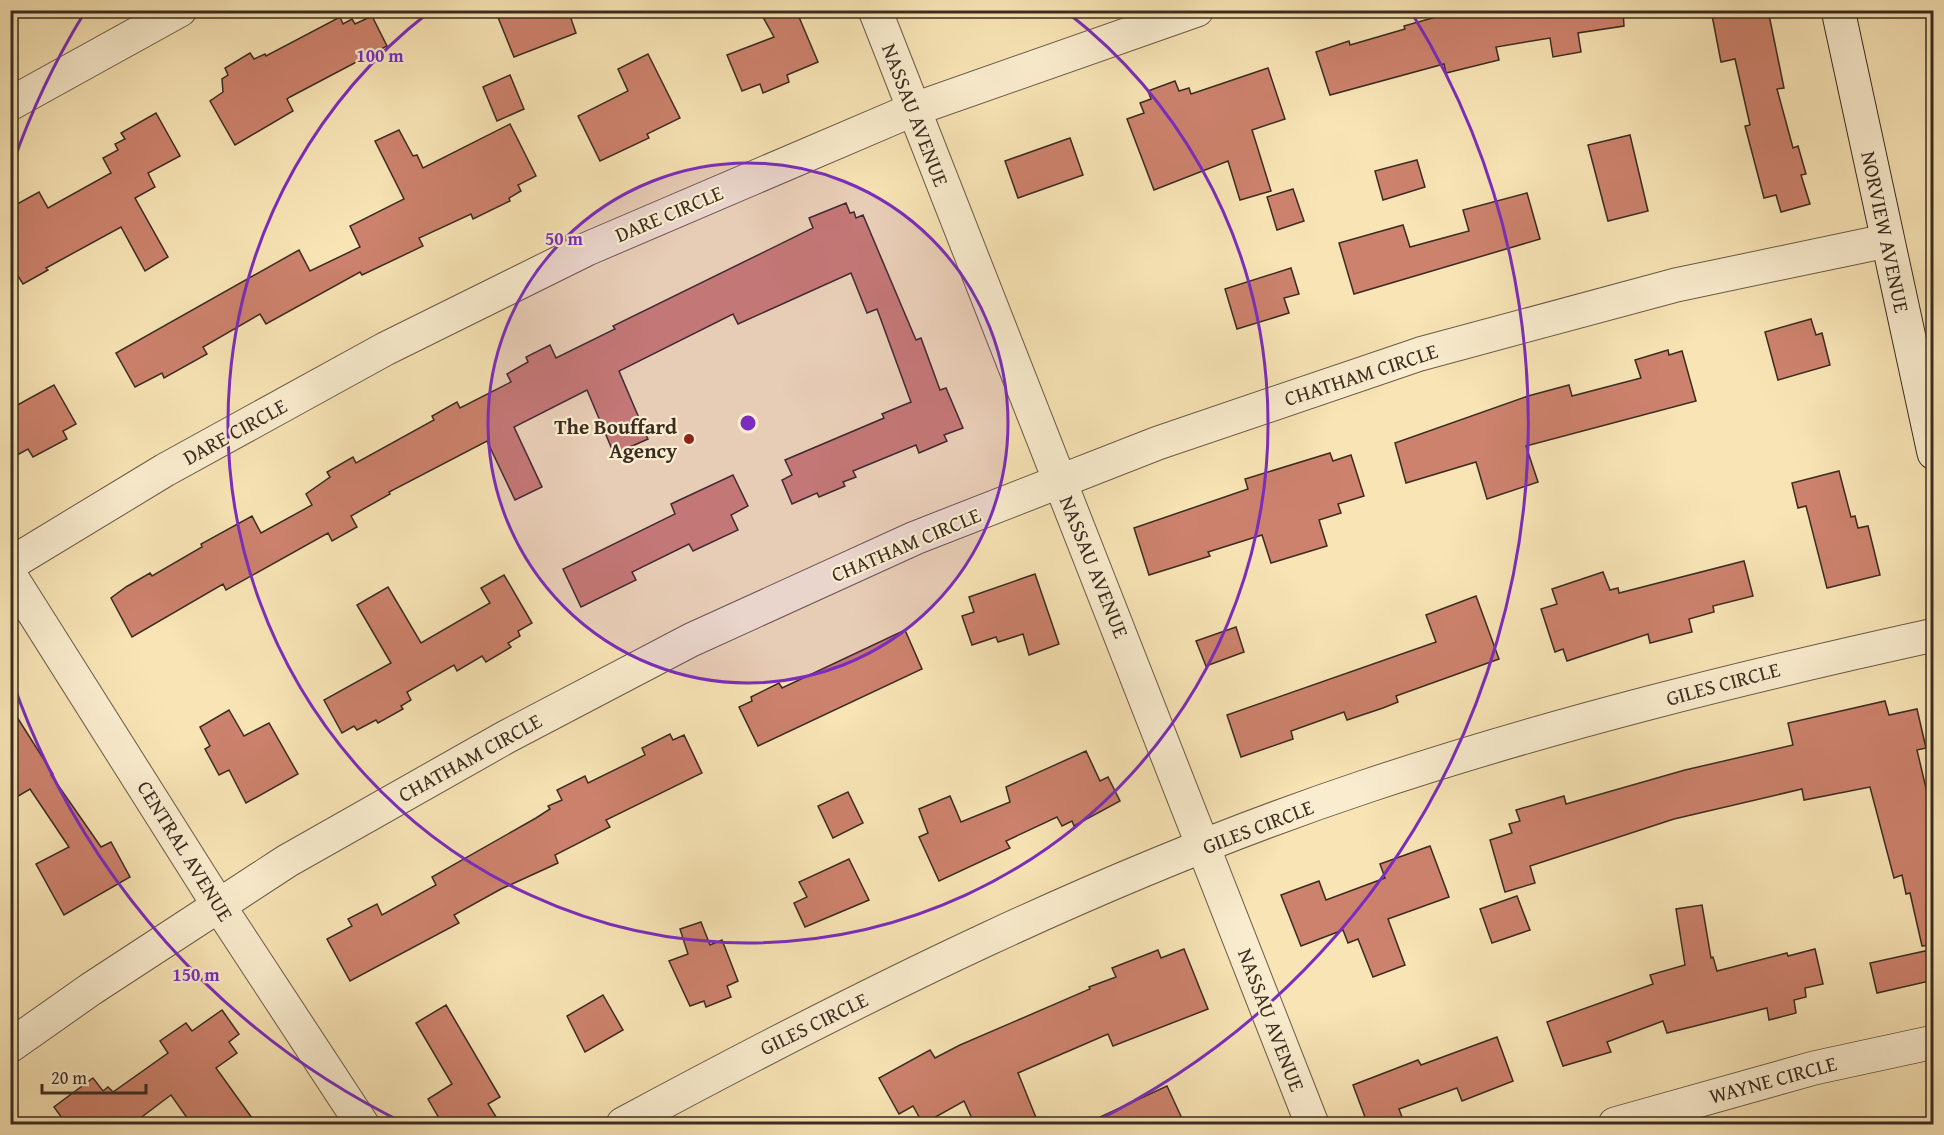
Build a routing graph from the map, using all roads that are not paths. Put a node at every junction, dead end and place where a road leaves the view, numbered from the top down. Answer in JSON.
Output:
{"nodes":[{"id":1,"x":180,"y":10,"type":"edge"},
{"id":2,"x":875,"y":10,"type":"edge"},
{"id":3,"x":1197,"y":10,"type":"edge"},
{"id":4,"x":1838,"y":10,"type":"edge"},
{"id":5,"x":10,"y":104,"type":"edge"},
{"id":6,"x":912,"y":110,"type":"junction"},
{"id":7,"x":1886,"y":241,"type":"junction"},
{"id":8,"x":1934,"y":453,"type":"edge"},
{"id":9,"x":1060,"y":481,"type":"junction"},
{"id":10,"x":10,"y":564,"type":"edge"},
{"id":11,"x":10,"y":575,"type":"edge"},
{"id":12,"x":1934,"y":634,"type":"edge"},
{"id":13,"x":1204,"y":847,"type":"junction"},
{"id":14,"x":219,"y":906,"type":"junction"},
{"id":15,"x":1934,"y":1042,"type":"edge"},
{"id":16,"x":10,"y":1046,"type":"edge"},
{"id":17,"x":362,"y":1125,"type":"edge"},
{"id":18,"x":623,"y":1125,"type":"edge"},
{"id":19,"x":1312,"y":1125,"type":"edge"},
{"id":20,"x":1615,"y":1125,"type":"edge"}],
"edges":[{"from":1,"to":5,"type":"street"},
{"from":2,"to":6,"type":"street","name":"NASSAU AVENUE"},
{"from":3,"to":6,"type":"street","name":"DARE CIRCLE"},
{"from":4,"to":7,"type":"street","name":"NORVIEW AVENUE"},
{"from":6,"to":9,"type":"street","name":"NASSAU AVENUE"},
{"from":6,"to":10,"type":"street","name":"DARE CIRCLE"},
{"from":7,"to":8,"type":"street","name":"NORVIEW AVENUE"},
{"from":7,"to":9,"type":"street","name":"CHATHAM CIRCLE"},
{"from":9,"to":13,"type":"street","name":"NASSAU AVENUE"},
{"from":9,"to":14,"type":"street","name":"CHATHAM CIRCLE"},
{"from":11,"to":14,"type":"street","name":"CENTRAL AVENUE"},
{"from":12,"to":13,"type":"street","name":"GILES CIRCLE"},
{"from":13,"to":18,"type":"street","name":"GILES CIRCLE"},
{"from":13,"to":19,"type":"street","name":"NASSAU AVENUE"},
{"from":14,"to":16,"type":"street","name":"CHATHAM CIRCLE"},
{"from":14,"to":17,"type":"street","name":"CENTRAL AVENUE"},
{"from":15,"to":20,"type":"street","name":"WAYNE CIRCLE"}]}
